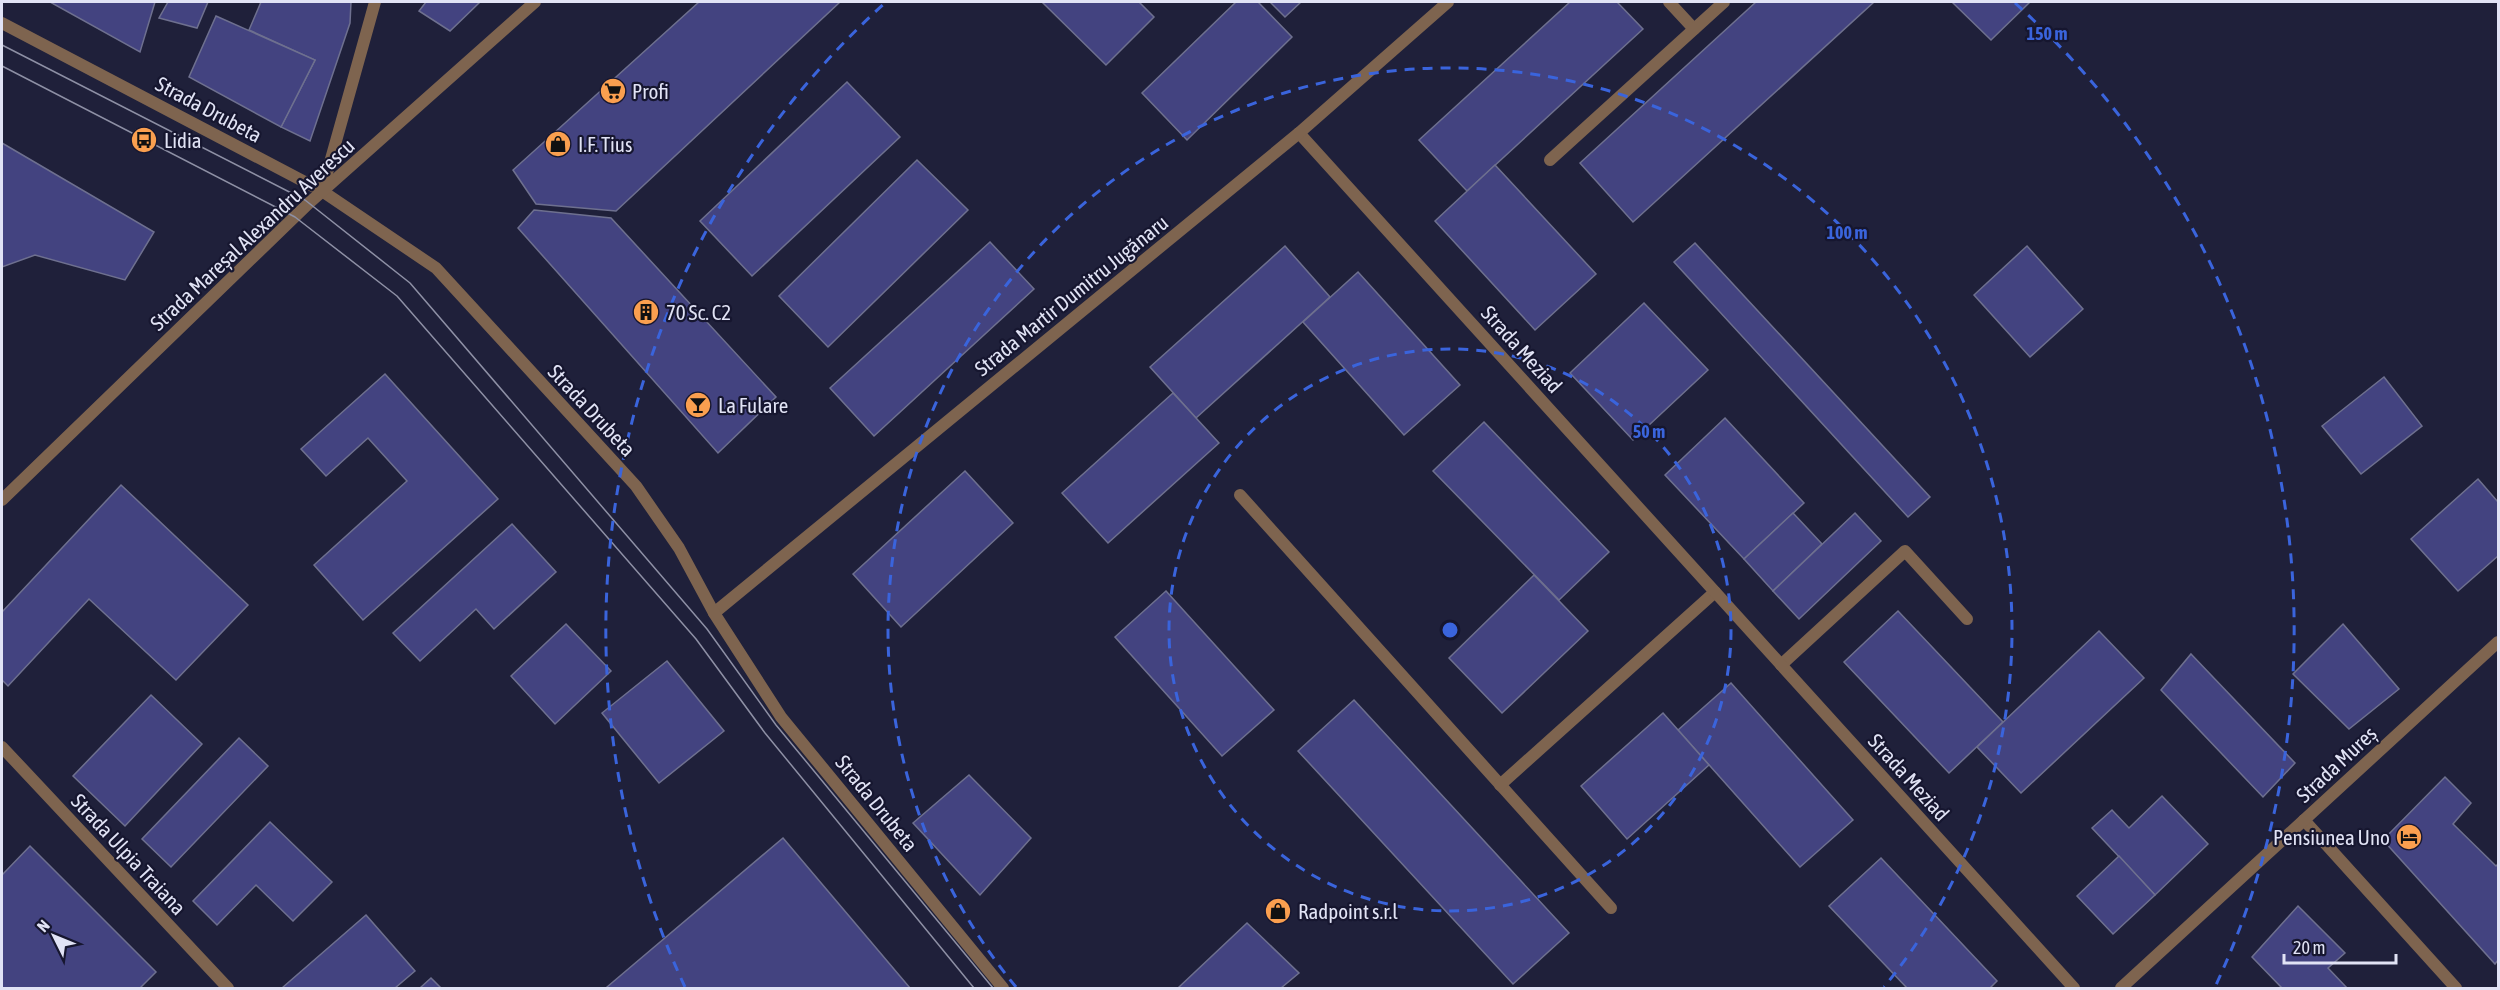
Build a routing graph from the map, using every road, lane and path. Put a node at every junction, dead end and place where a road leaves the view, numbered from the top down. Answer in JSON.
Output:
{"nodes":[{"id":1,"x":375,"y":2,"type":"edge"},
{"id":2,"x":535,"y":2,"type":"edge"},
{"id":3,"x":1448,"y":2,"type":"edge"},
{"id":4,"x":1669,"y":2,"type":"edge"},
{"id":5,"x":1724,"y":2,"type":"edge"},
{"id":6,"x":2,"y":23,"type":"edge"},
{"id":7,"x":1694,"y":29,"type":"junction"},
{"id":8,"x":1299,"y":133,"type":"junction"},
{"id":9,"x":1550,"y":160,"type":"dead end"},
{"id":10,"x":322,"y":191,"type":"junction"},
{"id":11,"x":1240,"y":495,"type":"dead end"},
{"id":12,"x":2,"y":500,"type":"edge"},
{"id":13,"x":1715,"y":592,"type":"junction"},
{"id":14,"x":714,"y":613,"type":"junction"},
{"id":15,"x":1967,"y":619,"type":"dead end"},
{"id":16,"x":2499,"y":642,"type":"edge"},
{"id":17,"x":1781,"y":665,"type":"junction"},
{"id":18,"x":2,"y":747,"type":"edge"},
{"id":19,"x":1500,"y":785,"type":"junction"},
{"id":20,"x":2304,"y":820,"type":"junction"},
{"id":21,"x":1611,"y":908,"type":"dead end"},
{"id":22,"x":228,"y":988,"type":"edge"},
{"id":23,"x":1003,"y":988,"type":"edge"},
{"id":24,"x":2074,"y":988,"type":"edge"},
{"id":25,"x":2121,"y":988,"type":"edge"},
{"id":26,"x":2456,"y":988,"type":"edge"}],
"edges":[{"from":1,"to":10,"type":"street"},
{"from":2,"to":10,"type":"street","name":"Strada Mareșal Alexandru Averescu"},
{"from":3,"to":8,"type":"street","name":"Strada Martir Dumitru Jugănaru"},
{"from":4,"to":7,"type":"street"},
{"from":5,"to":7,"type":"street"},
{"from":6,"to":10,"type":"street","name":"Strada Drubeta"},
{"from":7,"to":9,"type":"street"},
{"from":8,"to":13,"type":"street","name":"Strada Meziad"},
{"from":8,"to":14,"type":"street","name":"Strada Martir Dumitru Jugănaru"},
{"from":10,"to":12,"type":"street","name":"Strada Mareșal Alexandru Averescu"},
{"from":10,"to":14,"type":"street","name":"Strada Drubeta"},
{"from":11,"to":19,"type":"street"},
{"from":13,"to":17,"type":"street","name":"Strada Meziad"},
{"from":13,"to":19,"type":"street"},
{"from":14,"to":23,"type":"street","name":"Strada Drubeta"},
{"from":15,"to":17,"type":"street"},
{"from":16,"to":20,"type":"street","name":"Strada Mureș"},
{"from":17,"to":24,"type":"street","name":"Strada Meziad"},
{"from":18,"to":22,"type":"street","name":"Strada Ulpia Traiana"},
{"from":19,"to":21,"type":"street"},
{"from":20,"to":25,"type":"street","name":"Strada Mureș"},
{"from":20,"to":26,"type":"street"}]}
